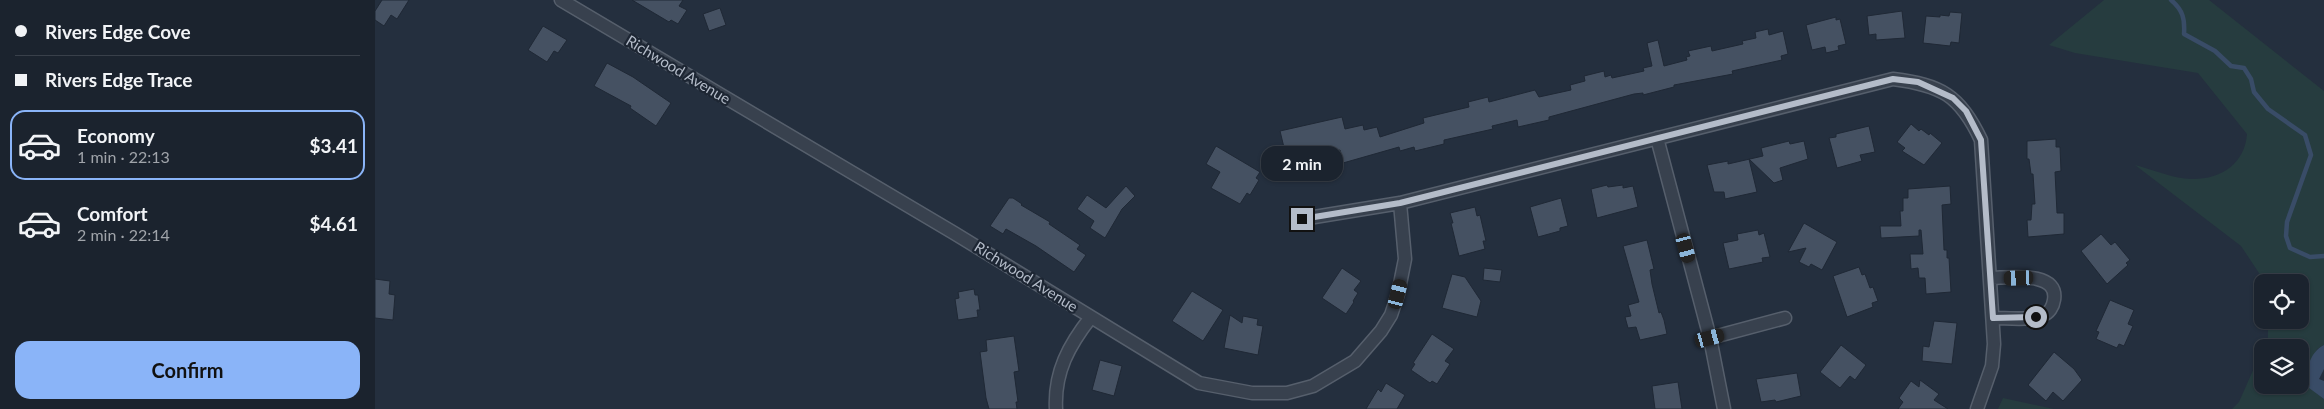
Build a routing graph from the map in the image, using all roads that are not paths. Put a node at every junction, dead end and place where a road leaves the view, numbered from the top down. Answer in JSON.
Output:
{"nodes":[{"id":1,"x":561,"y":0,"type":"edge"},
{"id":2,"x":1657,"y":138,"type":"junction"},
{"id":3,"x":1400,"y":203,"type":"junction"},
{"id":4,"x":1302,"y":219,"type":"dead end"},
{"id":5,"x":1991,"y":278,"type":"junction"},
{"id":6,"x":1091,"y":317,"type":"junction"},
{"id":7,"x":1785,"y":318,"type":"dead end"},
{"id":8,"x":1993,"y":318,"type":"junction"},
{"id":9,"x":1710,"y":338,"type":"junction"},
{"id":10,"x":1056,"y":409,"type":"edge"},
{"id":11,"x":1724,"y":409,"type":"edge"},
{"id":12,"x":1977,"y":409,"type":"edge"}],
"edges":[{"from":1,"to":6,"type":"street","name":"Richwood Avenue"},
{"from":2,"to":3,"type":"street"},
{"from":2,"to":5,"type":"street"},
{"from":2,"to":9,"type":"street"},
{"from":3,"to":4,"type":"street"},
{"from":3,"to":6,"type":"street","name":"Richwood Avenue"},
{"from":5,"to":8,"type":"street"},
{"from":5,"to":8,"type":"street"},
{"from":6,"to":10,"type":"street"},
{"from":7,"to":9,"type":"street"},
{"from":8,"to":12,"type":"street"},
{"from":9,"to":11,"type":"street"}]}
